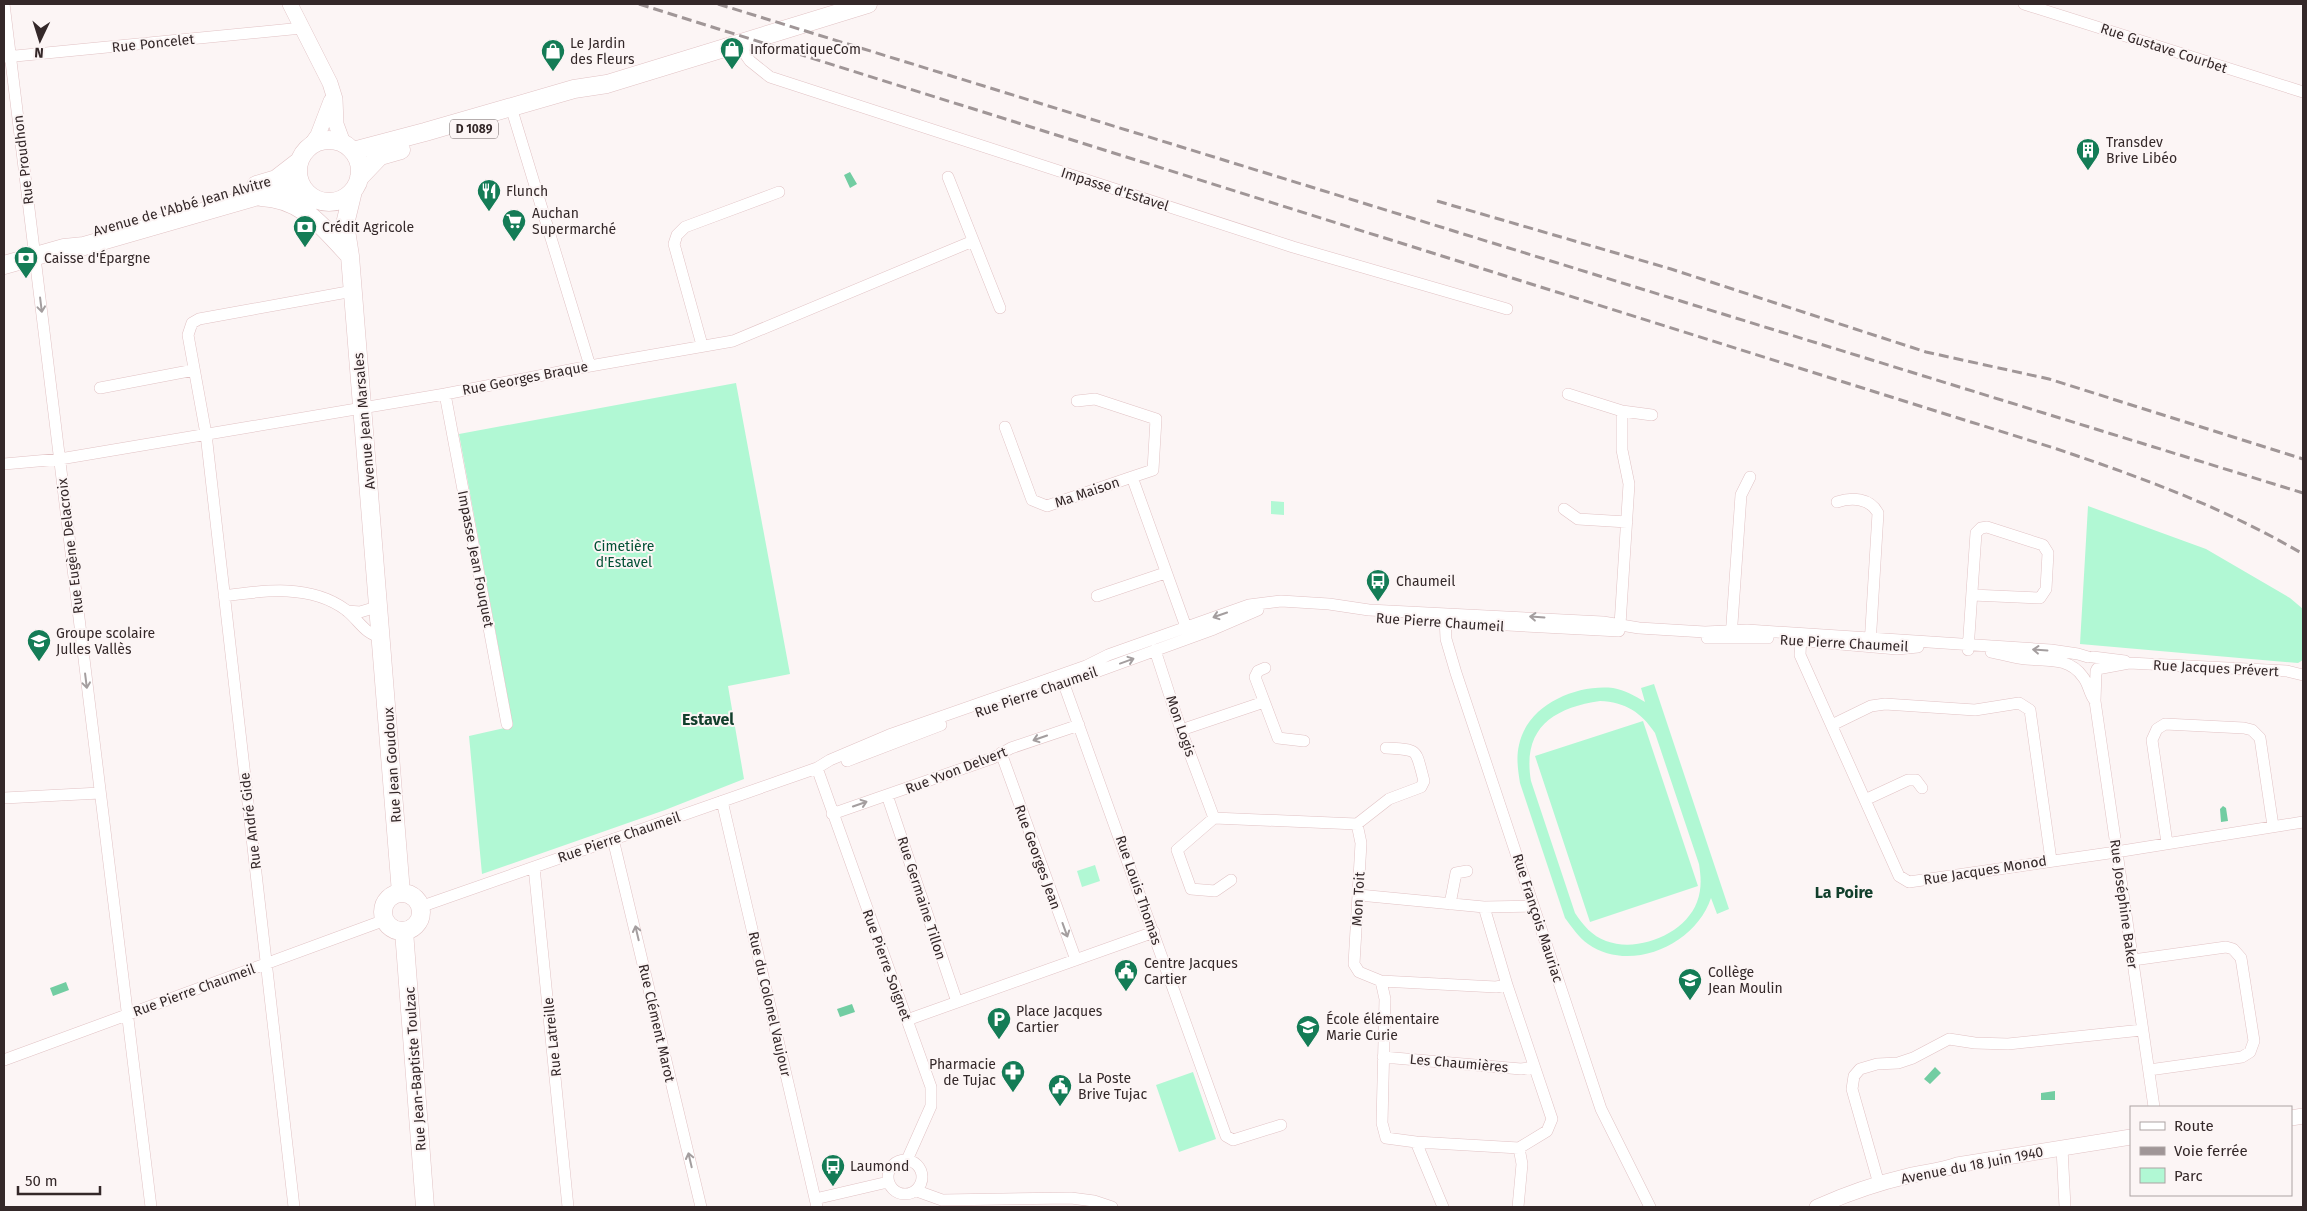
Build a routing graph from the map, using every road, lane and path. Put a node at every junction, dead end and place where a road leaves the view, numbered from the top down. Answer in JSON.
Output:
{"nodes":[{"id":1,"x":4,"y":4,"type":"edge"},
{"id":2,"x":290,"y":4,"type":"edge"},
{"id":3,"x":868,"y":4,"type":"edge"},
{"id":4,"x":2024,"y":4,"type":"edge"},
{"id":5,"x":302,"y":28,"type":"junction"},
{"id":6,"x":738,"y":44,"type":"junction"},
{"id":7,"x":7,"y":57,"type":"edge"},
{"id":8,"x":333,"y":92,"type":"junction"},
{"id":9,"x":2303,"y":92,"type":"edge"},
{"id":10,"x":513,"y":112,"type":"junction"},
{"id":11,"x":311,"y":145,"type":"junction"},
{"id":12,"x":348,"y":147,"type":"junction"},
{"id":13,"x":298,"y":162,"type":"junction"},
{"id":14,"x":948,"y":177,"type":"dead end"},
{"id":15,"x":356,"y":184,"type":"junction"},
{"id":16,"x":305,"y":191,"type":"junction"},
{"id":17,"x":779,"y":192,"type":"dead end"},
{"id":18,"x":250,"y":197,"type":"junction"},
{"id":19,"x":320,"y":201,"type":"junction"},
{"id":20,"x":345,"y":224,"type":"junction"},
{"id":21,"x":973,"y":241,"type":"junction"},
{"id":22,"x":64,"y":248,"type":"junction"},
{"id":23,"x":35,"y":256,"type":"junction"},
{"id":24,"x":350,"y":256,"type":"junction"},
{"id":25,"x":4,"y":266,"type":"edge"},
{"id":26,"x":353,"y":291,"type":"junction"},
{"id":27,"x":1000,"y":308,"type":"dead end"},
{"id":28,"x":1507,"y":309,"type":"dead end"},
{"id":29,"x":702,"y":345,"type":"junction"},
{"id":30,"x":590,"y":366,"type":"junction"},
{"id":31,"x":194,"y":370,"type":"junction"},
{"id":32,"x":100,"y":388,"type":"dead end"},
{"id":33,"x":445,"y":394,"type":"junction"},
{"id":34,"x":1568,"y":394,"type":"dead end"},
{"id":35,"x":1077,"y":401,"type":"dead end"},
{"id":36,"x":362,"y":408,"type":"junction"},
{"id":37,"x":1622,"y":410,"type":"junction"},
{"id":38,"x":1652,"y":415,"type":"dead end"},
{"id":39,"x":1005,"y":427,"type":"dead end"},
{"id":40,"x":206,"y":434,"type":"junction"},
{"id":41,"x":60,"y":459,"type":"junction"},
{"id":42,"x":4,"y":464,"type":"edge"},
{"id":43,"x":1132,"y":477,"type":"junction"},
{"id":44,"x":1750,"y":477,"type":"dead end"},
{"id":45,"x":1837,"y":502,"type":"dead end"},
{"id":46,"x":1564,"y":509,"type":"dead end"},
{"id":47,"x":1627,"y":522,"type":"junction"},
{"id":48,"x":1165,"y":572,"type":"junction"},
{"id":49,"x":1972,"y":594,"type":"junction"},
{"id":50,"x":224,"y":596,"type":"junction"},
{"id":51,"x":1097,"y":596,"type":"dead end"},
{"id":52,"x":347,"y":611,"type":"junction"},
{"id":53,"x":380,"y":613,"type":"junction"},
{"id":54,"x":1445,"y":618,"type":"junction"},
{"id":55,"x":1620,"y":625,"type":"junction"},
{"id":56,"x":1186,"y":627,"type":"junction"},
{"id":57,"x":1731,"y":635,"type":"junction"},
{"id":58,"x":382,"y":637,"type":"junction"},
{"id":59,"x":1801,"y":637,"type":"junction"},
{"id":60,"x":1178,"y":642,"type":"junction"},
{"id":61,"x":1870,"y":642,"type":"junction"},
{"id":62,"x":1138,"y":644,"type":"junction"},
{"id":63,"x":1968,"y":647,"type":"junction"},
{"id":64,"x":1155,"y":650,"type":"junction"},
{"id":65,"x":2090,"y":657,"type":"junction"},
{"id":66,"x":2129,"y":663,"type":"junction"},
{"id":67,"x":1265,"y":668,"type":"dead end"},
{"id":68,"x":2088,"y":672,"type":"junction"},
{"id":69,"x":2303,"y":675,"type":"edge"},
{"id":70,"x":1062,"y":678,"type":"junction"},
{"id":71,"x":1264,"y":702,"type":"junction"},
{"id":72,"x":507,"y":724,"type":"dead end"},
{"id":73,"x":1079,"y":725,"type":"junction"},
{"id":74,"x":1832,"y":725,"type":"junction"},
{"id":75,"x":1181,"y":730,"type":"junction"},
{"id":76,"x":1304,"y":741,"type":"dead end"},
{"id":77,"x":1386,"y":748,"type":"dead end"},
{"id":78,"x":1001,"y":753,"type":"junction"},
{"id":79,"x":817,"y":768,"type":"junction"},
{"id":80,"x":1922,"y":788,"type":"dead end"},
{"id":81,"x":100,"y":793,"type":"junction"},
{"id":82,"x":887,"y":795,"type":"junction"},
{"id":83,"x":4,"y":798,"type":"edge"},
{"id":84,"x":1867,"y":800,"type":"junction"},
{"id":85,"x":722,"y":801,"type":"junction"},
{"id":86,"x":832,"y":814,"type":"junction"},
{"id":87,"x":1214,"y":818,"type":"junction"},
{"id":88,"x":2303,"y":822,"type":"edge"},
{"id":89,"x":1357,"y":824,"type":"junction"},
{"id":90,"x":2273,"y":826,"type":"junction"},
{"id":91,"x":613,"y":839,"type":"junction"},
{"id":92,"x":2167,"y":843,"type":"junction"},
{"id":93,"x":2116,"y":852,"type":"junction"},
{"id":94,"x":2051,"y":860,"type":"junction"},
{"id":95,"x":534,"y":867,"type":"junction"},
{"id":96,"x":1467,"y":871,"type":"dead end"},
{"id":97,"x":1231,"y":880,"type":"dead end"},
{"id":98,"x":401,"y":893,"type":"junction"},
{"id":99,"x":1359,"y":896,"type":"junction"},
{"id":100,"x":1450,"y":904,"type":"junction"},
{"id":101,"x":1534,"y":906,"type":"junction"},
{"id":102,"x":420,"y":907,"type":"junction"},
{"id":103,"x":1484,"y":907,"type":"junction"},
{"id":104,"x":385,"y":920,"type":"junction"},
{"id":105,"x":404,"y":931,"type":"junction"},
{"id":106,"x":1154,"y":932,"type":"junction"},
{"id":107,"x":1076,"y":960,"type":"junction"},
{"id":108,"x":2133,"y":960,"type":"junction"},
{"id":109,"x":266,"y":964,"type":"junction"},
{"id":110,"x":1381,"y":981,"type":"junction"},
{"id":111,"x":1506,"y":985,"type":"junction"},
{"id":112,"x":957,"y":1002,"type":"junction"},
{"id":113,"x":128,"y":1014,"type":"junction"},
{"id":114,"x":907,"y":1020,"type":"junction"},
{"id":115,"x":2142,"y":1030,"type":"junction"},
{"id":116,"x":1383,"y":1057,"type":"junction"},
{"id":117,"x":4,"y":1060,"type":"edge"},
{"id":118,"x":1534,"y":1066,"type":"junction"},
{"id":119,"x":2149,"y":1070,"type":"junction"},
{"id":120,"x":2154,"y":1106,"type":"edge"},
{"id":121,"x":1281,"y":1125,"type":"dead end"},
{"id":122,"x":2130,"y":1137,"type":"edge"},
{"id":123,"x":1416,"y":1142,"type":"junction"},
{"id":124,"x":2130,"y":1146,"type":"edge"},
{"id":125,"x":1519,"y":1148,"type":"junction"},
{"id":126,"x":2062,"y":1153,"type":"junction"},
{"id":127,"x":907,"y":1160,"type":"junction"},
{"id":128,"x":888,"y":1182,"type":"junction"},
{"id":129,"x":1880,"y":1184,"type":"junction"},
{"id":130,"x":917,"y":1191,"type":"junction"},
{"id":131,"x":816,"y":1203,"type":"edge"},
{"id":132,"x":151,"y":1207,"type":"edge"},
{"id":133,"x":294,"y":1207,"type":"edge"},
{"id":134,"x":425,"y":1207,"type":"edge"},
{"id":135,"x":568,"y":1207,"type":"edge"},
{"id":136,"x":701,"y":1207,"type":"edge"},
{"id":137,"x":1112,"y":1207,"type":"edge"},
{"id":138,"x":1443,"y":1207,"type":"edge"},
{"id":139,"x":1518,"y":1207,"type":"edge"},
{"id":140,"x":1650,"y":1207,"type":"edge"},
{"id":141,"x":1817,"y":1207,"type":"edge"},
{"id":142,"x":1841,"y":1207,"type":"edge"},
{"id":143,"x":2066,"y":1207,"type":"edge"}],
"edges":[{"from":1,"to":7,"type":"street","name":"Rue Proudhon"},
{"from":2,"to":5,"type":"street"},
{"from":3,"to":6,"type":"main road","number":"D 1089"},
{"from":4,"to":9,"type":"street","name":"Rue Gustave Courbet"},
{"from":5,"to":7,"type":"street","name":"Rue Poncelet"},
{"from":5,"to":8,"type":"street"},
{"from":6,"to":10,"type":"main road","number":"D 1089"},
{"from":6,"to":28,"type":"street","name":"Impasse d'Estavel"},
{"from":7,"to":23,"type":"street","name":"Rue Proudhon"},
{"from":8,"to":11,"type":"street"},
{"from":8,"to":12,"type":"street"},
{"from":10,"to":12,"type":"main road","number":"D 1089"},
{"from":10,"to":15,"type":"main road","number":"D 1089"},
{"from":10,"to":30,"type":"street"},
{"from":11,"to":12,"type":"main road"},
{"from":11,"to":13,"type":"main road"},
{"from":12,"to":15,"type":"main road"},
{"from":13,"to":16,"type":"main road"},
{"from":13,"to":22,"type":"main road","name":"Avenue de l'Abbé Jean Alvitre"},
{"from":14,"to":21,"type":"street"},
{"from":15,"to":19,"type":"main road"},
{"from":15,"to":20,"type":"main road","name":"Avenue Jean Marsales"},
{"from":16,"to":18,"type":"main road","name":"Avenue de l'Abbé Jean Alvitre"},
{"from":16,"to":19,"type":"main road"},
{"from":17,"to":29,"type":"street"},
{"from":18,"to":22,"type":"main road","name":"Avenue de l'Abbé Jean Alvitre"},
{"from":18,"to":24,"type":"main road"},
{"from":19,"to":20,"type":"main road"},
{"from":20,"to":24,"type":"main road","name":"Avenue Jean Marsales"},
{"from":21,"to":27,"type":"street"},
{"from":21,"to":29,"type":"street","name":"Rue Georges Braque"},
{"from":22,"to":23,"type":"main road","name":"Avenue de l'Abbé Jean Alvitre"},
{"from":23,"to":25,"type":"main road","name":"Avenue de l'Abbé Jean Alvitre"},
{"from":23,"to":41,"type":"street","name":"Rue Eugène Delacroix","one_way":true},
{"from":24,"to":26,"type":"main road","name":"Avenue Jean Marsales"},
{"from":26,"to":31,"type":"street","name":"Rue André Gide"},
{"from":26,"to":36,"type":"main road","name":"Avenue Jean Marsales"},
{"from":29,"to":30,"type":"street","name":"Rue Georges Braque"},
{"from":30,"to":33,"type":"street","name":"Rue Georges Braque"},
{"from":31,"to":32,"type":"street"},
{"from":31,"to":40,"type":"street","name":"Rue André Gide"},
{"from":33,"to":36,"type":"street","name":"Rue Georges Braque"},
{"from":33,"to":72,"type":"street","name":"Impasse Jean Fouquet"},
{"from":34,"to":37,"type":"street"},
{"from":35,"to":43,"type":"street","name":"Ma Maison"},
{"from":36,"to":40,"type":"street","name":"Rue Georges Braque"},
{"from":36,"to":53,"type":"main road","name":"Avenue Jean Marsales"},
{"from":37,"to":38,"type":"street"},
{"from":37,"to":47,"type":"street"},
{"from":39,"to":43,"type":"street","name":"Ma Maison"},
{"from":40,"to":41,"type":"street","name":"Rue Georges Braque"},
{"from":40,"to":50,"type":"street","name":"Rue André Gide"},
{"from":41,"to":42,"type":"street","name":"Rue Georges Braque"},
{"from":41,"to":81,"type":"street","name":"Rue Eugène Delacroix","one_way":true},
{"from":43,"to":48,"type":"street","name":"Ma Maison"},
{"from":44,"to":57,"type":"street"},
{"from":45,"to":61,"type":"street"},
{"from":46,"to":47,"type":"street"},
{"from":47,"to":55,"type":"street"},
{"from":48,"to":51,"type":"street"},
{"from":48,"to":56,"type":"street","name":"Ma Maison"},
{"from":49,"to":49,"type":"street"},
{"from":49,"to":63,"type":"street"},
{"from":50,"to":52,"type":"street"},
{"from":50,"to":109,"type":"street","name":"Rue André Gide"},
{"from":52,"to":53,"type":"street"},
{"from":52,"to":58,"type":"street"},
{"from":53,"to":58,"type":"main road","name":"Rue Jean Goudoux"},
{"from":55,"to":54,"type":"street","name":"Rue Pierre Chaumeil","one_way":true},
{"from":54,"to":56,"type":"street","name":"Rue Pierre Chaumeil","one_way":true},
{"from":54,"to":57,"type":"street","name":"Rue Pierre Chaumeil"},
{"from":54,"to":60,"type":"street","name":"Rue Pierre Chaumeil"},
{"from":54,"to":101,"type":"street","name":"Rue François Mauriac"},
{"from":55,"to":57,"type":"street","name":"Rue Pierre Chaumeil"},
{"from":56,"to":60,"type":"street"},
{"from":56,"to":62,"type":"street","name":"Rue Pierre Chaumeil"},
{"from":57,"to":59,"type":"street","name":"Rue Pierre Chaumeil"},
{"from":58,"to":98,"type":"main road","name":"Rue Jean Goudoux"},
{"from":59,"to":61,"type":"street","name":"Rue Pierre Chaumeil"},
{"from":59,"to":74,"type":"street","name":"Rue Jacques Monod"},
{"from":60,"to":64,"type":"street","name":"Rue Pierre Chaumeil"},
{"from":61,"to":63,"type":"street","name":"Rue Pierre Chaumeil"},
{"from":62,"to":64,"type":"street"},
{"from":62,"to":70,"type":"street","name":"Rue Pierre Chaumeil"},
{"from":65,"to":63,"type":"street","name":"Rue Pierre Chaumeil","one_way":true},
{"from":63,"to":68,"type":"street","name":"Rue Pierre Chaumeil"},
{"from":70,"to":64,"type":"street","name":"Rue Pierre Chaumeil","one_way":true},
{"from":64,"to":75,"type":"street","name":"Mon Logis"},
{"from":65,"to":66,"type":"street","name":"Rue Jacques Prévert"},
{"from":65,"to":68,"type":"street","name":"Rue Joséphine Baker"},
{"from":66,"to":68,"type":"street","name":"Rue Jacques Prévert"},
{"from":66,"to":69,"type":"street","name":"Rue Jacques Prévert"},
{"from":67,"to":71,"type":"street"},
{"from":68,"to":93,"type":"street","name":"Rue Joséphine Baker"},
{"from":70,"to":73,"type":"street","name":"Rue Louis Thomas"},
{"from":70,"to":79,"type":"street","name":"Rue Pierre Chaumeil"},
{"from":71,"to":75,"type":"street"},
{"from":71,"to":76,"type":"street"},
{"from":73,"to":78,"type":"street","name":"Rue Yvon Delvert","one_way":true},
{"from":73,"to":106,"type":"street","name":"Rue Louis Thomas"},
{"from":74,"to":84,"type":"street","name":"Rue Jacques Monod"},
{"from":74,"to":94,"type":"street"},
{"from":75,"to":87,"type":"street","name":"Mon Logis"},
{"from":77,"to":89,"type":"street"},
{"from":78,"to":82,"type":"street","name":"Rue Yvon Delvert"},
{"from":78,"to":107,"type":"street","name":"Rue Georges Jean","one_way":true},
{"from":79,"to":85,"type":"street","name":"Rue Pierre Chaumeil"},
{"from":79,"to":86,"type":"street","name":"Rue Pierre Soignet"},
{"from":80,"to":84,"type":"street"},
{"from":81,"to":83,"type":"street"},
{"from":81,"to":113,"type":"street","name":"Rue Eugène Delacroix"},
{"from":86,"to":82,"type":"street","name":"Rue Yvon Delvert","one_way":true},
{"from":82,"to":112,"type":"street","name":"Rue Germaine Tillon"},
{"from":84,"to":94,"type":"street","name":"Rue Jacques Monod"},
{"from":85,"to":91,"type":"street","name":"Rue Pierre Chaumeil"},
{"from":85,"to":131,"type":"street","name":"Rue du Colonel Vaujour"},
{"from":86,"to":114,"type":"street","name":"Rue Pierre Soignet"},
{"from":87,"to":89,"type":"street"},
{"from":87,"to":97,"type":"street"},
{"from":88,"to":90,"type":"street","name":"Rue Jacques Monod"},
{"from":89,"to":99,"type":"street","name":"Mon Toit"},
{"from":90,"to":92,"type":"street","name":"Rue Jacques Monod"},
{"from":90,"to":92,"type":"street"},
{"from":91,"to":95,"type":"street","name":"Rue Pierre Chaumeil"},
{"from":136,"to":91,"type":"street","name":"Rue Clément Marot","one_way":true},
{"from":92,"to":93,"type":"street","name":"Rue Jacques Monod"},
{"from":93,"to":94,"type":"street","name":"Rue Jacques Monod"},
{"from":93,"to":108,"type":"street","name":"Rue Joséphine Baker"},
{"from":95,"to":102,"type":"street","name":"Rue Pierre Chaumeil"},
{"from":95,"to":135,"type":"street","name":"Rue Latreille"},
{"from":96,"to":100,"type":"street"},
{"from":98,"to":102,"type":"main road"},
{"from":98,"to":104,"type":"main road"},
{"from":99,"to":100,"type":"street"},
{"from":99,"to":110,"type":"street","name":"Mon Toit"},
{"from":100,"to":103,"type":"street"},
{"from":101,"to":103,"type":"street"},
{"from":101,"to":140,"type":"street","name":"Rue François Mauriac"},
{"from":102,"to":105,"type":"main road"},
{"from":103,"to":111,"type":"street"},
{"from":104,"to":105,"type":"main road"},
{"from":104,"to":109,"type":"street","name":"Rue Pierre Chaumeil"},
{"from":105,"to":134,"type":"main road","name":"Rue Jean-Baptiste Toulzac"},
{"from":106,"to":107,"type":"street"},
{"from":106,"to":121,"type":"street","name":"Rue Louis Thomas"},
{"from":107,"to":112,"type":"street"},
{"from":108,"to":115,"type":"street","name":"Rue Joséphine Baker"},
{"from":108,"to":119,"type":"street"},
{"from":109,"to":113,"type":"street","name":"Rue Pierre Chaumeil"},
{"from":109,"to":133,"type":"street","name":"Rue André Gide"},
{"from":110,"to":111,"type":"street"},
{"from":110,"to":116,"type":"street"},
{"from":111,"to":118,"type":"street"},
{"from":112,"to":114,"type":"street"},
{"from":113,"to":117,"type":"street","name":"Rue Pierre Chaumeil"},
{"from":113,"to":132,"type":"street","name":"Rue Eugène Delacroix"},
{"from":114,"to":127,"type":"street","name":"Rue Pierre Soignet"},
{"from":115,"to":119,"type":"street","name":"Rue Joséphine Baker"},
{"from":115,"to":129,"type":"street"},
{"from":116,"to":118,"type":"street","name":"Les Chaumières"},
{"from":116,"to":123,"type":"street"},
{"from":118,"to":125,"type":"street"},
{"from":119,"to":120,"type":"street","name":"Rue Joséphine Baker"},
{"from":122,"to":126,"type":"street","name":"Avenue du 18 Juin 1940"},
{"from":123,"to":125,"type":"street"},
{"from":123,"to":138,"type":"street"},
{"from":124,"to":126,"type":"street","name":"Avenue du 18 Juin 1940"},
{"from":125,"to":139,"type":"street"},
{"from":126,"to":129,"type":"street","name":"Avenue du 18 Juin 1940"},
{"from":126,"to":142,"type":"street","name":"Avenue du 18 Juin 1940"},
{"from":126,"to":143,"type":"street"},
{"from":127,"to":128,"type":"street"},
{"from":127,"to":130,"type":"street"},
{"from":128,"to":130,"type":"street"},
{"from":128,"to":131,"type":"street"},
{"from":129,"to":141,"type":"street","name":"Avenue du 18 Juin 1940"},
{"from":130,"to":137,"type":"street"}]}
